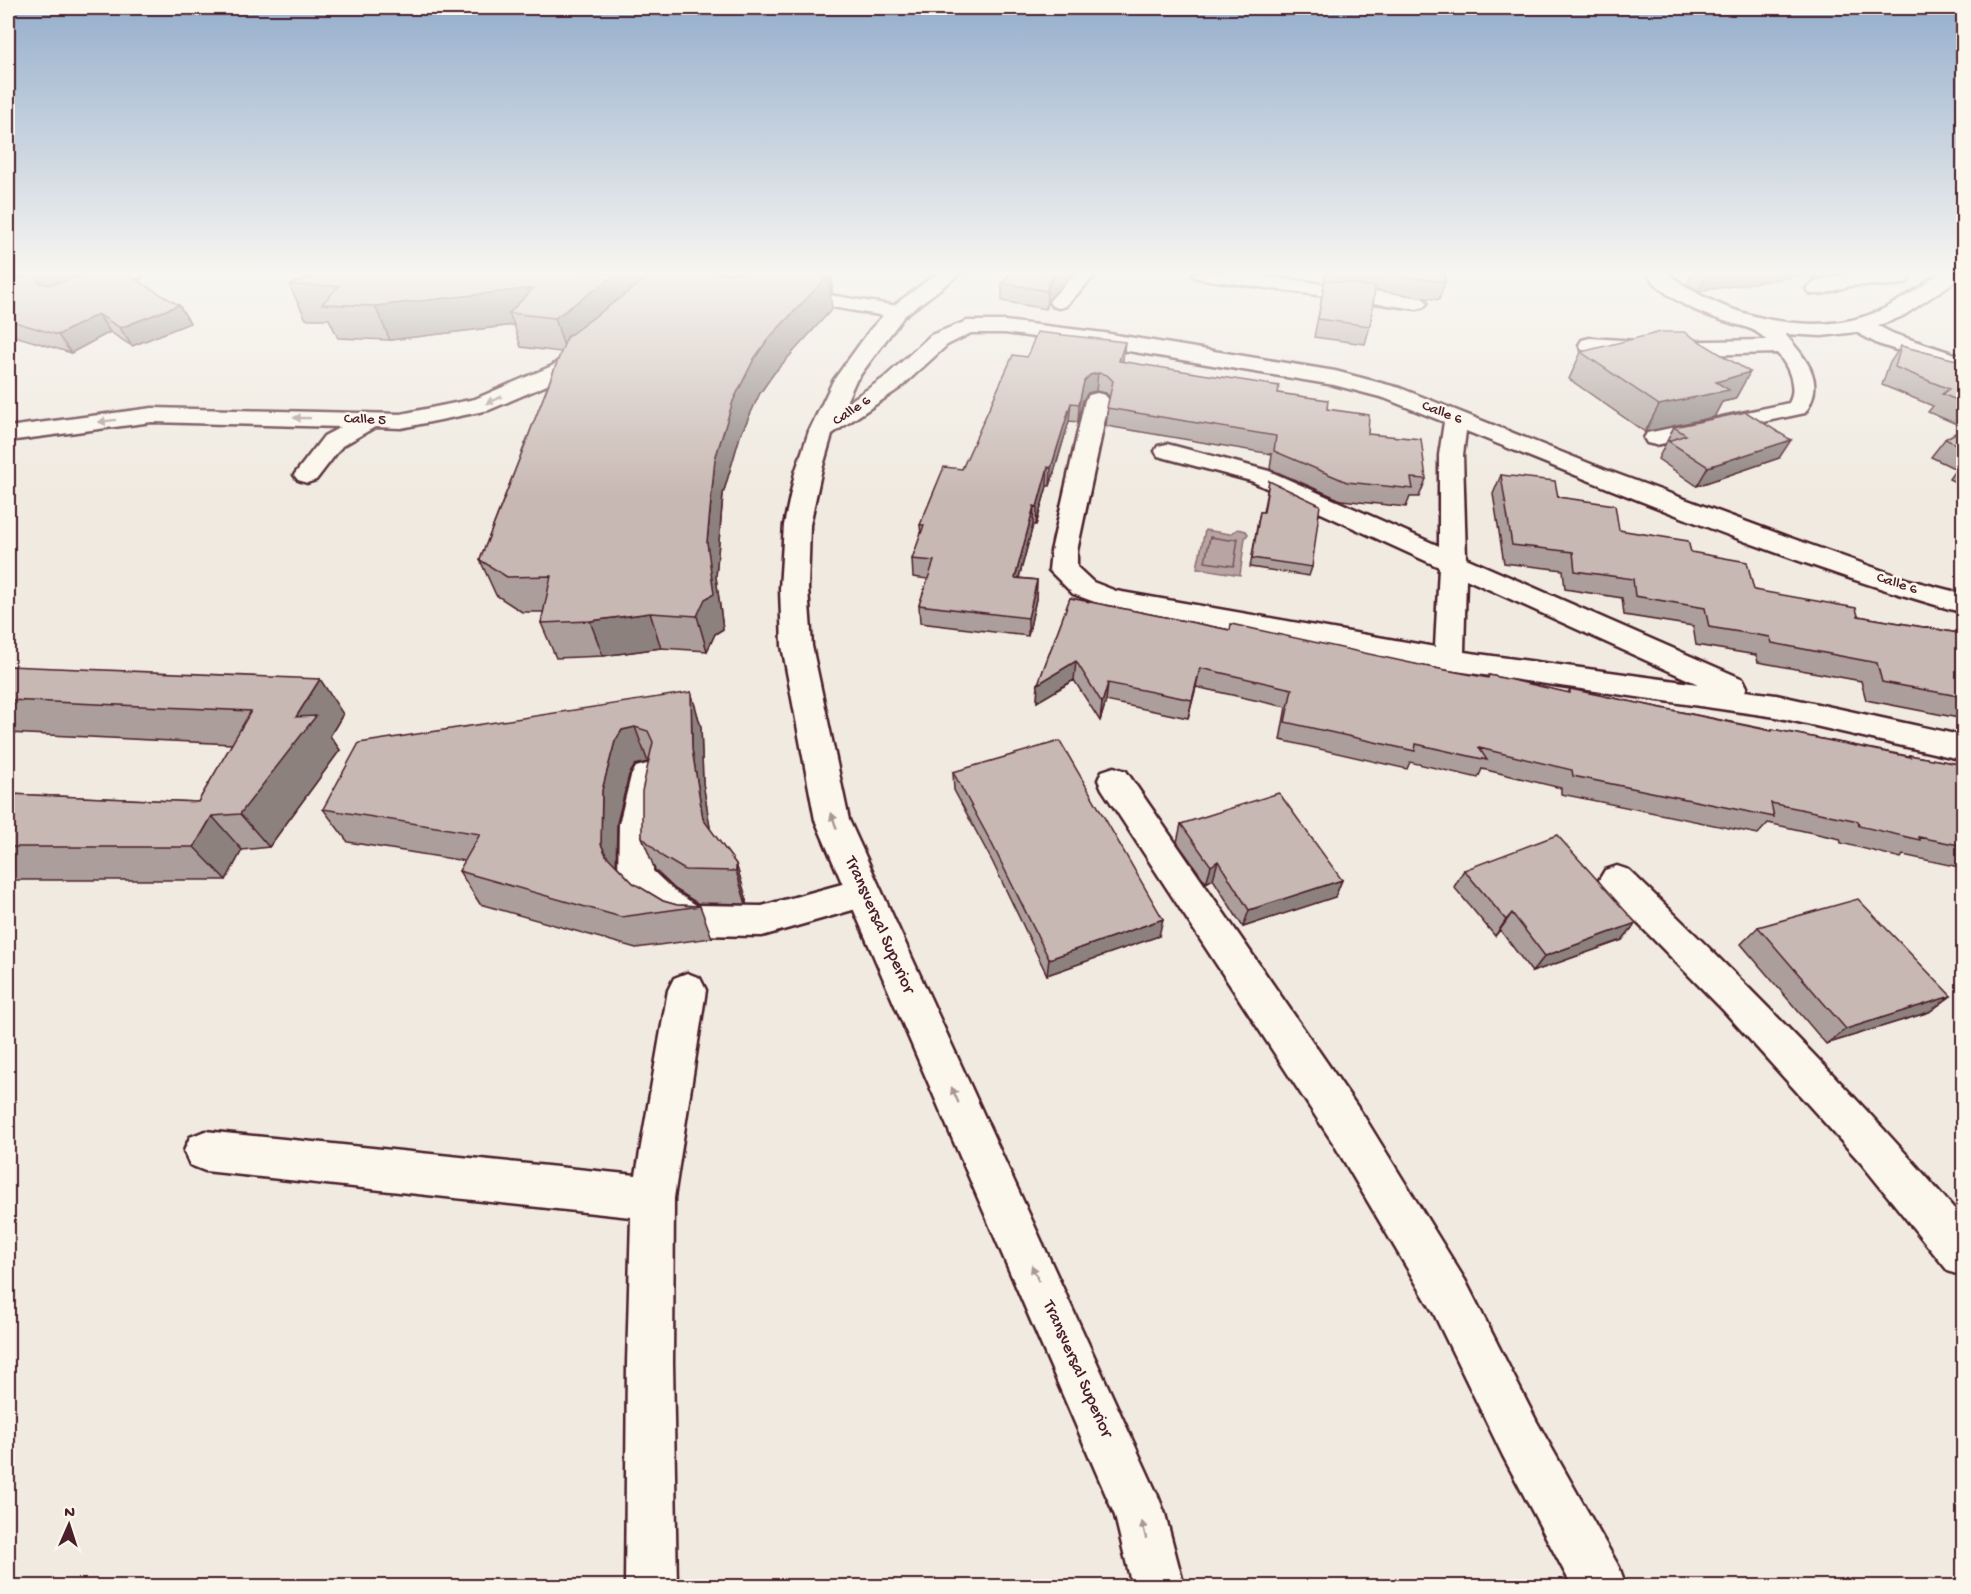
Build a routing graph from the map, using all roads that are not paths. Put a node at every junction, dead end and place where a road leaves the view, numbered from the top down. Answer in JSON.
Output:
{"nodes":[{"id":1,"x":590,"y":347,"type":"edge"},
{"id":2,"x":869,"y":347,"type":"edge"},
{"id":3,"x":931,"y":347,"type":"edge"},
{"id":4,"x":1149,"y":347,"type":"edge"},
{"id":5,"x":1620,"y":347,"type":"edge"},
{"id":6,"x":1737,"y":347,"type":"edge"},
{"id":7,"x":1782,"y":347,"type":"edge"},
{"id":8,"x":1911,"y":347,"type":"edge"},
{"id":9,"x":859,"y":360,"type":"junction"},
{"id":10,"x":1964,"y":365,"type":"edge"},
{"id":11,"x":910,"y":367,"type":"junction"},
{"id":12,"x":1097,"y":400,"type":"dead end"},
{"id":13,"x":1456,"y":417,"type":"junction"},
{"id":14,"x":370,"y":420,"type":"junction"},
{"id":15,"x":820,"y":431,"type":"junction"},
{"id":16,"x":8,"y":434,"type":"edge"},
{"id":17,"x":1656,"y":438,"type":"dead end"},
{"id":18,"x":1167,"y":451,"type":"dead end"},
{"id":19,"x":307,"y":475,"type":"dead end"},
{"id":20,"x":1453,"y":564,"type":"junction"},
{"id":21,"x":1964,"y":604,"type":"edge"},
{"id":22,"x":1449,"y":660,"type":"junction"},
{"id":23,"x":1776,"y":706,"type":"junction"},
{"id":24,"x":1964,"y":748,"type":"edge"},
{"id":25,"x":647,"y":776,"type":"edge"},
{"id":26,"x":1114,"y":780,"type":"dead end"},
{"id":27,"x":1617,"y":880,"type":"dead end"},
{"id":28,"x":864,"y":893,"type":"junction"},
{"id":29,"x":687,"y":990,"type":"dead end"},
{"id":30,"x":205,"y":1151,"type":"dead end"},
{"id":31,"x":652,"y":1198,"type":"junction"},
{"id":32,"x":1964,"y":1255,"type":"edge"},
{"id":33,"x":651,"y":1587,"type":"edge"},
{"id":34,"x":1158,"y":1587,"type":"edge"},
{"id":35,"x":1600,"y":1587,"type":"edge"}],
"edges":[{"from":1,"to":14,"type":"street","name":"Calle 5","one_way":true},
{"from":2,"to":9,"type":"street","name":"Transversal Superior"},
{"from":3,"to":11,"type":"street","name":"Calle 6"},
{"from":4,"to":13,"type":"street","name":"Calle 6"},
{"from":5,"to":6,"type":"street"},
{"from":7,"to":17,"type":"street"},
{"from":8,"to":10,"type":"street"},
{"from":9,"to":11,"type":"street","name":"Calle 6"},
{"from":9,"to":15,"type":"street","name":"Transversal Superior"},
{"from":11,"to":15,"type":"street","name":"Calle 6"},
{"from":12,"to":22,"type":"street"},
{"from":13,"to":20,"type":"street"},
{"from":13,"to":21,"type":"street","name":"Calle 6"},
{"from":14,"to":16,"type":"street","name":"Calle 5","one_way":true},
{"from":14,"to":19,"type":"street"},
{"from":28,"to":15,"type":"street","name":"Transversal Superior","one_way":true},
{"from":18,"to":20,"type":"street"},
{"from":20,"to":22,"type":"street"},
{"from":20,"to":23,"type":"street"},
{"from":22,"to":23,"type":"street"},
{"from":23,"to":24,"type":"street"},
{"from":25,"to":28,"type":"street"},
{"from":26,"to":35,"type":"street"},
{"from":27,"to":32,"type":"street"},
{"from":34,"to":28,"type":"street","name":"Transversal Superior","one_way":true},
{"from":29,"to":31,"type":"street"},
{"from":30,"to":31,"type":"street"},
{"from":31,"to":33,"type":"street"}]}
